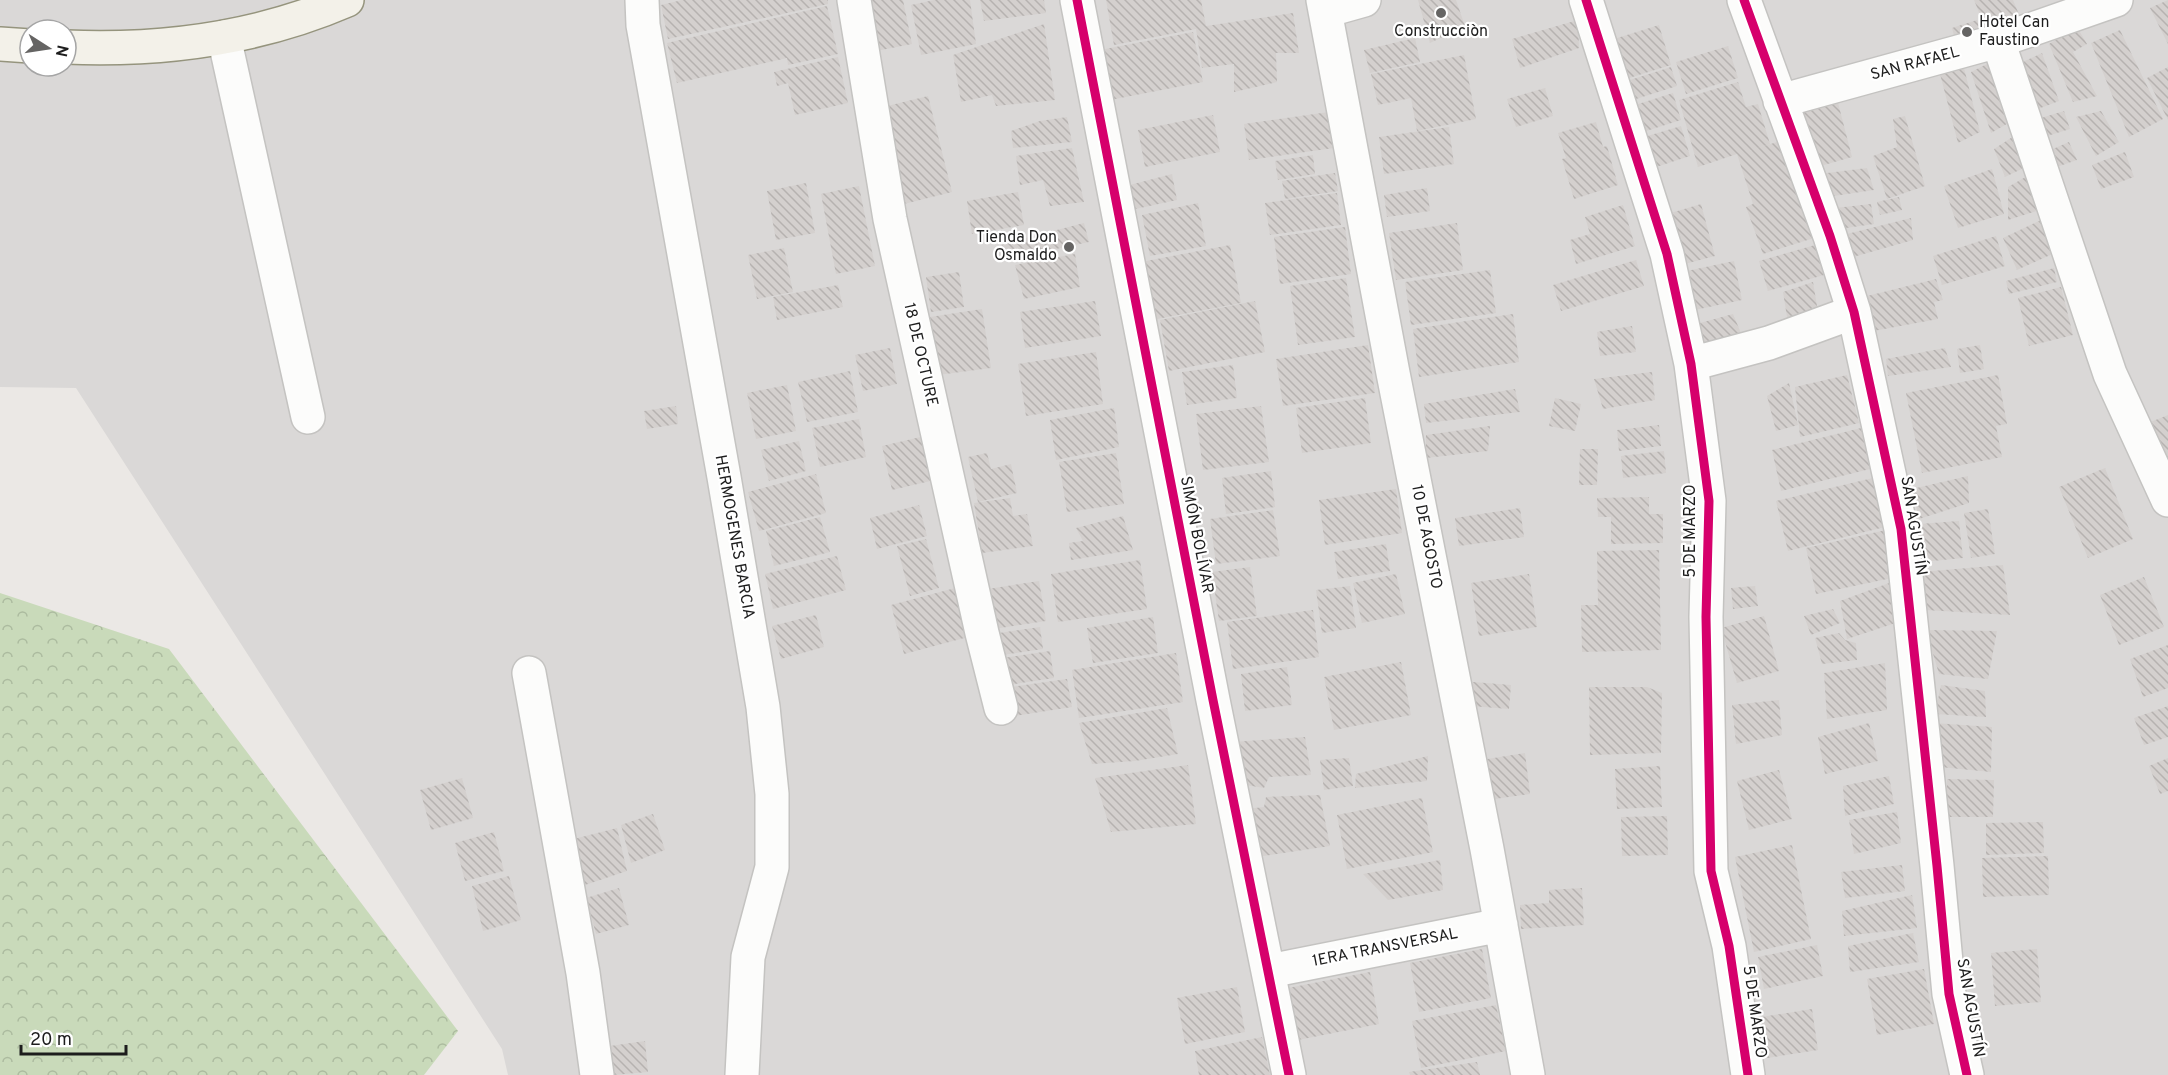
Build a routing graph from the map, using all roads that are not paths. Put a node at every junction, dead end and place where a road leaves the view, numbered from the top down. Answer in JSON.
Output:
{"nodes":[{"id":1,"x":346,"y":0,"type":"edge"},
{"id":2,"x":642,"y":0,"type":"edge"},
{"id":3,"x":854,"y":0,"type":"edge"},
{"id":4,"x":1077,"y":0,"type":"edge"},
{"id":5,"x":1364,"y":0,"type":"edge"},
{"id":6,"x":1586,"y":0,"type":"edge"},
{"id":7,"x":1744,"y":0,"type":"edge"},
{"id":8,"x":2116,"y":0,"type":"edge"},
{"id":9,"x":1324,"y":6,"type":"edge"},
{"id":10,"x":224,"y":37,"type":"junction"},
{"id":11,"x":1998,"y":41,"type":"junction"},
{"id":12,"x":0,"y":44,"type":"edge"},
{"id":13,"x":18,"y":45,"type":"edge"},
{"id":14,"x":78,"y":47,"type":"edge"},
{"id":15,"x":1780,"y":101,"type":"junction"},
{"id":16,"x":1854,"y":312,"type":"junction"},
{"id":17,"x":1691,"y":364,"type":"junction"},
{"id":18,"x":308,"y":417,"type":"dead end"},
{"id":19,"x":2168,"y":500,"type":"edge"},
{"id":20,"x":529,"y":673,"type":"dead end"},
{"id":21,"x":1001,"y":708,"type":"dead end"},
{"id":22,"x":1501,"y":926,"type":"junction"},
{"id":23,"x":1269,"y":971,"type":"junction"},
{"id":24,"x":597,"y":1075,"type":"edge"},
{"id":25,"x":742,"y":1075,"type":"edge"},
{"id":26,"x":1289,"y":1075,"type":"edge"},
{"id":27,"x":1528,"y":1075,"type":"edge"},
{"id":28,"x":1748,"y":1075,"type":"edge"},
{"id":29,"x":1966,"y":1075,"type":"edge"}],
"edges":[{"from":1,"to":10,"type":"street"},
{"from":2,"to":25,"type":"street","name":"HERMOGENES BARCIA"},
{"from":3,"to":21,"type":"street","name":"18 DE OCTURE"},
{"from":4,"to":23,"type":"street","name":"SIMÓN BOLÍVAR"},
{"from":5,"to":9,"type":"street"},
{"from":6,"to":17,"type":"street","name":"5 DE MARZO"},
{"from":7,"to":15,"type":"street","name":"SAN AGUSTÍN"},
{"from":8,"to":11,"type":"street","name":"SAN RAFAEL"},
{"from":9,"to":22,"type":"street","name":"10 DE AGOSTO"},
{"from":10,"to":14,"type":"street"},
{"from":10,"to":18,"type":"street"},
{"from":11,"to":15,"type":"street","name":"SAN RAFAEL"},
{"from":11,"to":19,"type":"street"},
{"from":12,"to":13,"type":"street"},
{"from":15,"to":16,"type":"street","name":"SAN AGUSTÍN"},
{"from":16,"to":17,"type":"street"},
{"from":16,"to":29,"type":"street","name":"SAN AGUSTÍN"},
{"from":17,"to":28,"type":"street","name":"5 DE MARZO"},
{"from":20,"to":24,"type":"street"},
{"from":22,"to":23,"type":"street","name":"1ERA TRANSVERSAL"},
{"from":22,"to":27,"type":"street","name":"10 DE AGOSTO"},
{"from":23,"to":26,"type":"street","name":"SIMÓN BOLÍVAR"}]}
